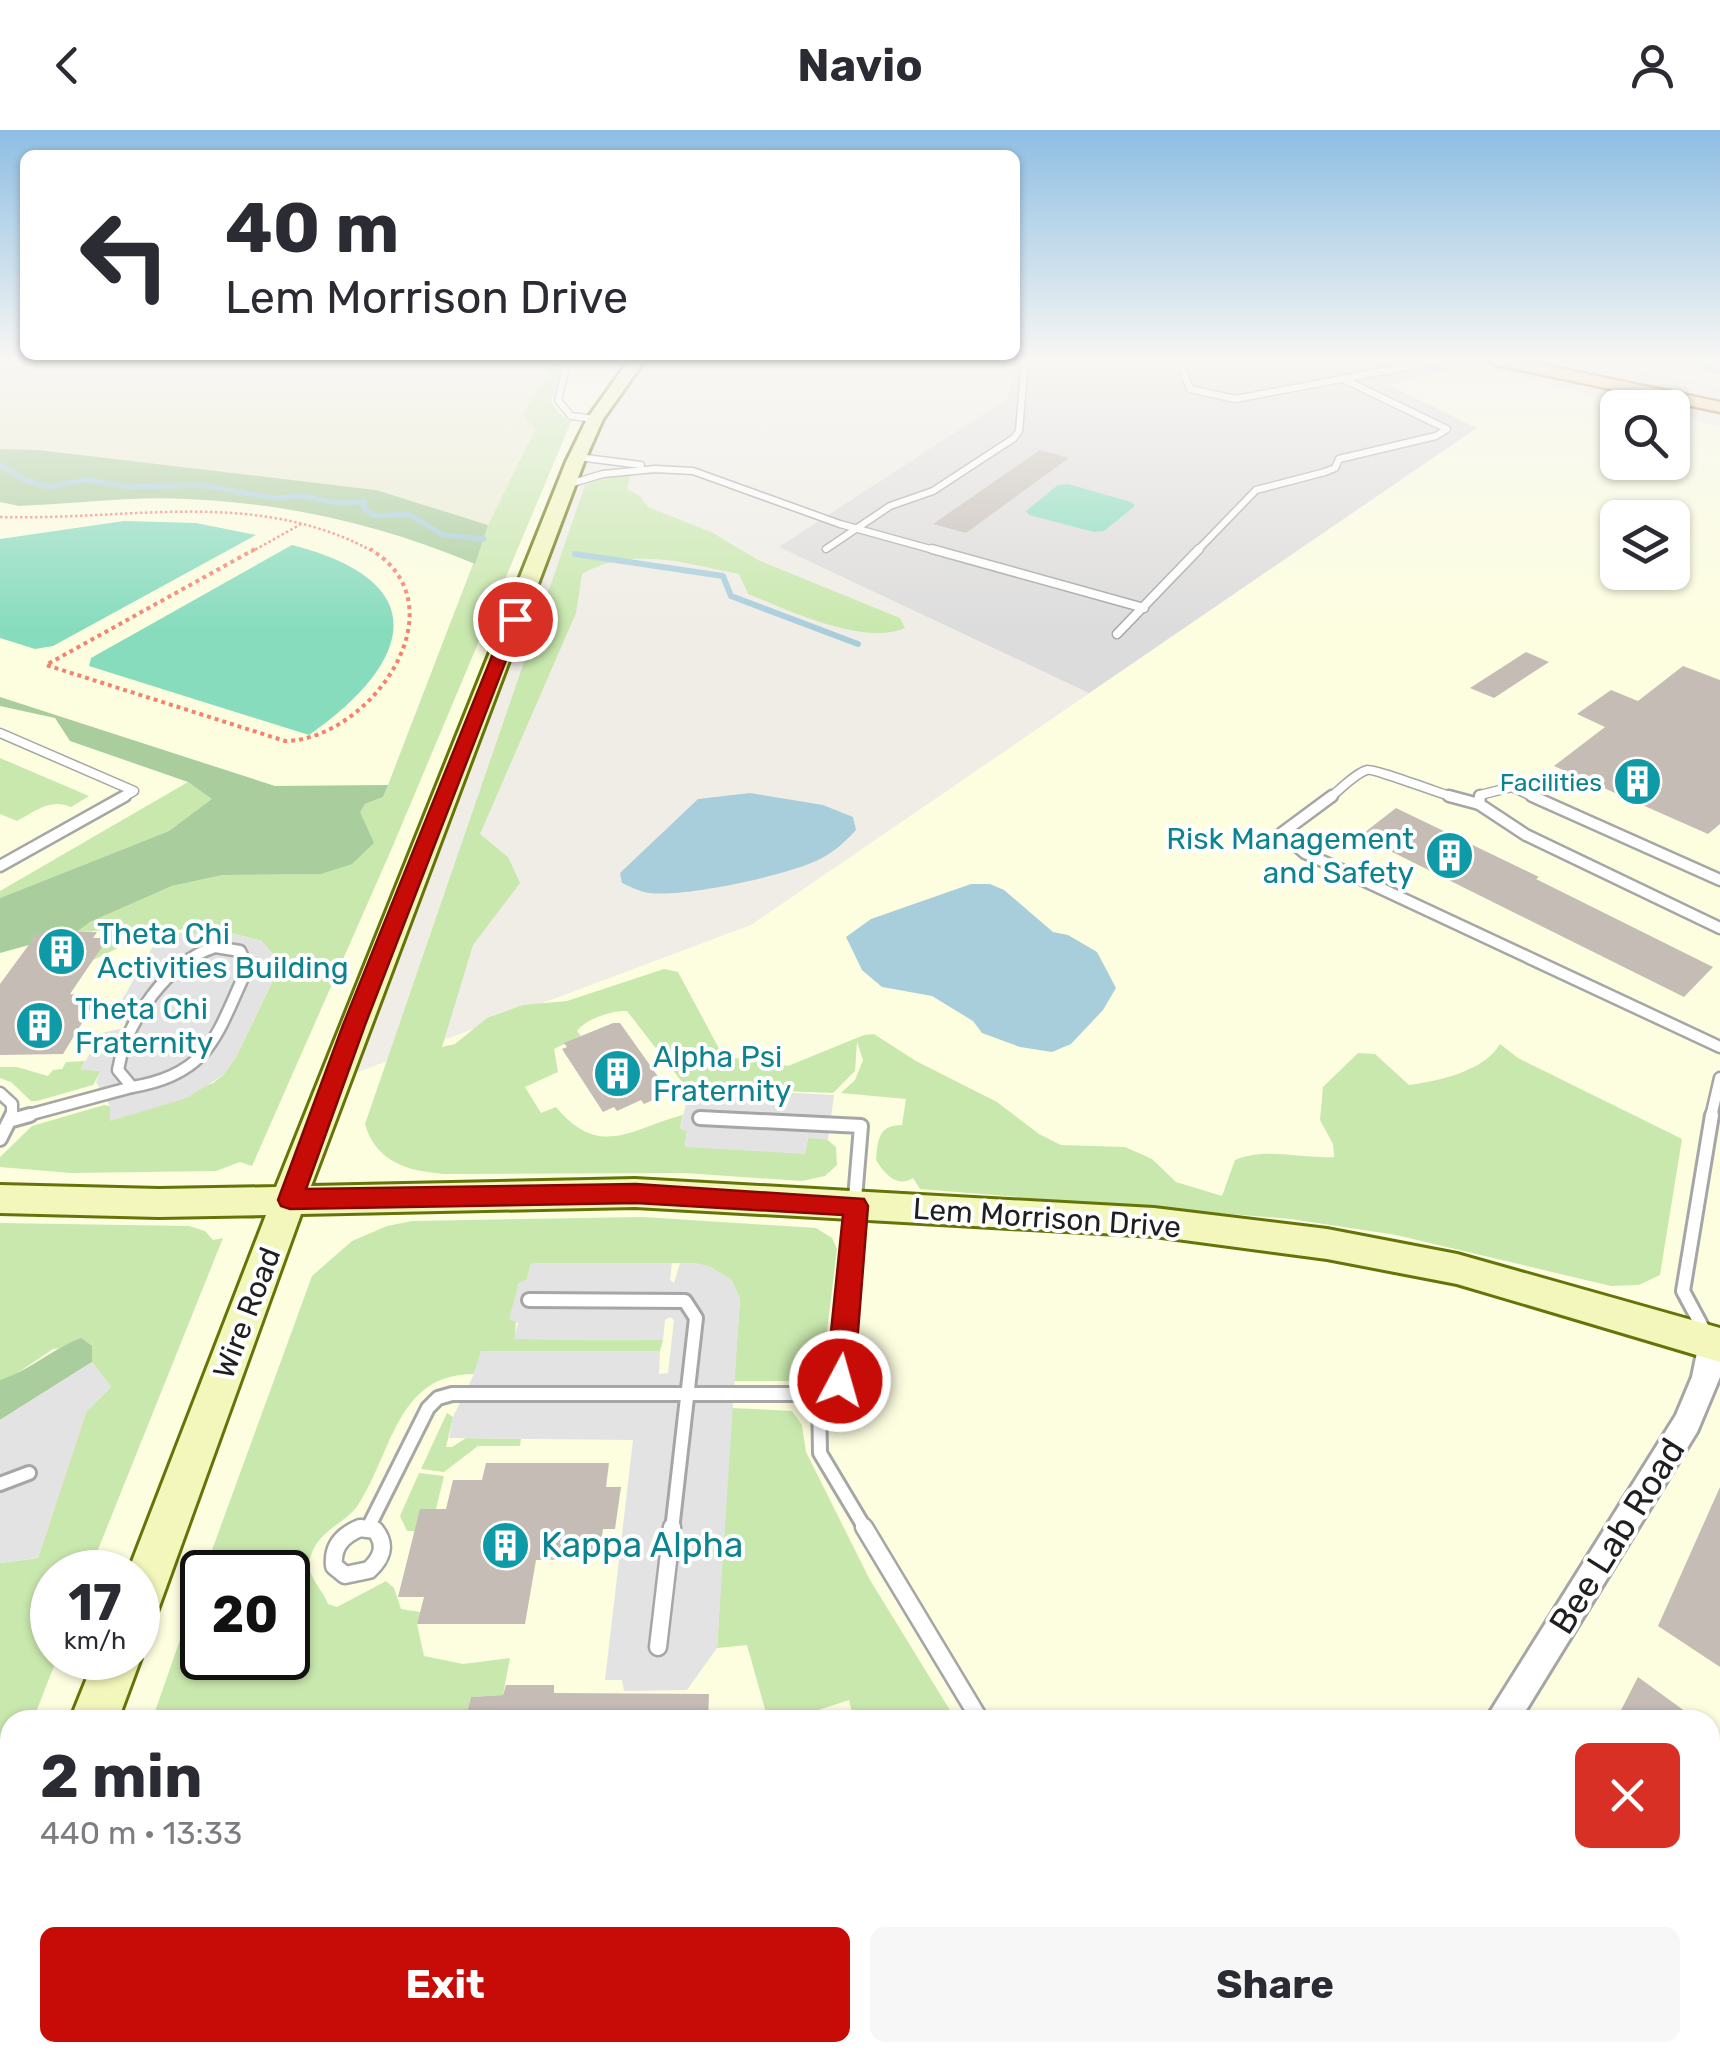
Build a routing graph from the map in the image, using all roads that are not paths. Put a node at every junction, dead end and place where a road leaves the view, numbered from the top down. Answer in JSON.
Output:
{"nodes":[{"id":1,"x":581,"y":450,"type":"edge"},
{"id":2,"x":995,"y":450,"type":"edge"},
{"id":3,"x":1376,"y":450,"type":"edge"},
{"id":4,"x":654,"y":469,"type":"junction"},
{"id":5,"x":572,"y":471,"type":"junction"},
{"id":6,"x":858,"y":528,"type":"junction"},
{"id":7,"x":826,"y":550,"type":"dead end"},
{"id":8,"x":1144,"y":608,"type":"junction"},
{"id":9,"x":1117,"y":634,"type":"dead end"},
{"id":10,"x":0,"y":733,"type":"edge"},
{"id":11,"x":1479,"y":804,"type":"junction"},
{"id":12,"x":0,"y":866,"type":"edge"},
{"id":13,"x":1720,"y":880,"type":"edge"},
{"id":14,"x":1720,"y":928,"type":"edge"},
{"id":15,"x":1720,"y":1047,"type":"edge"},
{"id":16,"x":1720,"y":1078,"type":"edge"},
{"id":17,"x":132,"y":1087,"type":"junction"},
{"id":18,"x":0,"y":1093,"type":"edge"},
{"id":19,"x":700,"y":1118,"type":"dead end"},
{"id":20,"x":12,"y":1120,"type":"junction"},
{"id":21,"x":0,"y":1139,"type":"edge"},
{"id":22,"x":0,"y":1200,"type":"edge"},
{"id":23,"x":290,"y":1200,"type":"junction"},
{"id":24,"x":856,"y":1206,"type":"junction"},
{"id":25,"x":529,"y":1300,"type":"dead end"},
{"id":26,"x":1715,"y":1343,"type":"edge"},
{"id":27,"x":819,"y":1394,"type":"junction"},
{"id":28,"x":688,"y":1396,"type":"junction"},
{"id":29,"x":29,"y":1473,"type":"dead end"},
{"id":30,"x":0,"y":1484,"type":"edge"},
{"id":31,"x":368,"y":1528,"type":"dead end"},
{"id":32,"x":158,"y":1550,"type":"edge"},
{"id":33,"x":658,"y":1647,"type":"dead end"},
{"id":34,"x":109,"y":1680,"type":"edge"},
{"id":35,"x":98,"y":1710,"type":"edge"},
{"id":36,"x":974,"y":1710,"type":"edge"},
{"id":37,"x":1506,"y":1710,"type":"edge"}],
"edges":[{"from":1,"to":5,"type":"street","name":"Wire Road"},
{"from":2,"to":6,"type":"lane"},
{"from":3,"to":8,"type":"lane"},
{"from":4,"to":5,"type":"lane"},
{"from":4,"to":5,"type":"lane"},
{"from":4,"to":6,"type":"lane"},
{"from":5,"to":23,"type":"street","name":"Wire Road"},
{"from":6,"to":7,"type":"lane"},
{"from":6,"to":8,"type":"lane"},
{"from":8,"to":9,"type":"lane"},
{"from":10,"to":12,"type":"lane"},
{"from":11,"to":13,"type":"lane"},
{"from":11,"to":14,"type":"lane"},
{"from":11,"to":15,"type":"lane"},
{"from":16,"to":26,"type":"lane"},
{"from":17,"to":17,"type":"lane"},
{"from":17,"to":20,"type":"lane"},
{"from":18,"to":20,"type":"lane"},
{"from":19,"to":24,"type":"lane"},
{"from":20,"to":21,"type":"lane"},
{"from":22,"to":23,"type":"street","name":"Lem Morrison Drive"},
{"from":23,"to":24,"type":"street","name":"Lem Morrison Drive"},
{"from":23,"to":32,"type":"street","name":"Wire Road"},
{"from":24,"to":26,"type":"street","name":"Lem Morrison Drive"},
{"from":24,"to":27,"type":"lane"},
{"from":25,"to":28,"type":"lane"},
{"from":26,"to":37,"type":"street","name":"Bee Lab Road"},
{"from":27,"to":28,"type":"lane"},
{"from":27,"to":36,"type":"lane"},
{"from":28,"to":31,"type":"lane"},
{"from":28,"to":33,"type":"lane"},
{"from":29,"to":30,"type":"lane"},
{"from":34,"to":35,"type":"street"}]}
